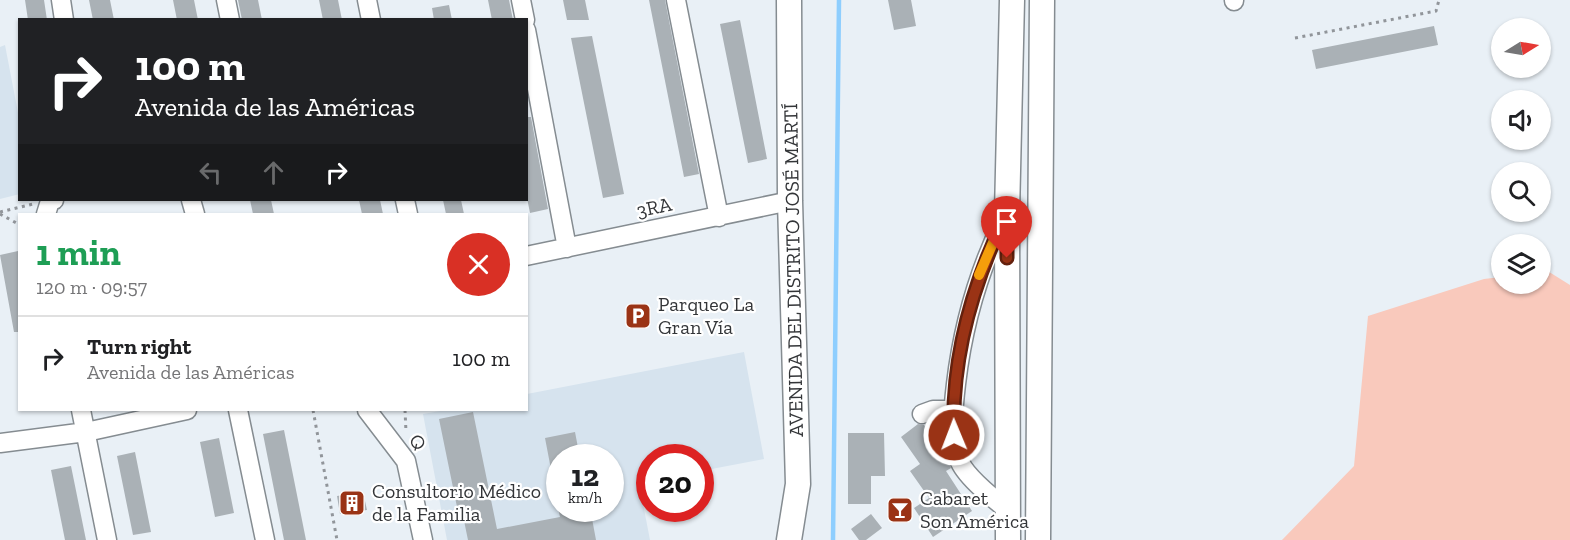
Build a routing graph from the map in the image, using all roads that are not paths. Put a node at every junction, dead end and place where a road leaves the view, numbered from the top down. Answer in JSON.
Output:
{"nodes":[{"id":1,"x":61,"y":0,"type":"edge"},
{"id":2,"x":226,"y":0,"type":"edge"},
{"id":3,"x":367,"y":0,"type":"edge"},
{"id":4,"x":521,"y":0,"type":"edge"},
{"id":5,"x":676,"y":0,"type":"edge"},
{"id":6,"x":789,"y":0,"type":"edge"},
{"id":7,"x":1012,"y":0,"type":"edge"},
{"id":8,"x":1042,"y":0,"type":"edge"},
{"id":9,"x":64,"y":18,"type":"edge"},
{"id":10,"x":230,"y":18,"type":"edge"},
{"id":11,"x":371,"y":18,"type":"edge"},
{"id":12,"x":525,"y":18,"type":"edge"},
{"id":13,"x":528,"y":41,"type":"edge"},
{"id":14,"x":790,"y":201,"type":"junction"},
{"id":15,"x":1007,"y":213,"type":"junction"},
{"id":16,"x":719,"y":216,"type":"junction"},
{"id":17,"x":567,"y":248,"type":"junction"},
{"id":18,"x":528,"y":256,"type":"edge"},
{"id":19,"x":953,"y":410,"type":"junction"},
{"id":20,"x":81,"y":411,"type":"edge"},
{"id":21,"x":182,"y":411,"type":"edge"},
{"id":22,"x":238,"y":411,"type":"edge"},
{"id":23,"x":368,"y":411,"type":"edge"},
{"id":24,"x":921,"y":414,"type":"dead end"},
{"id":25,"x":86,"y":432,"type":"junction"},
{"id":26,"x":0,"y":443,"type":"edge"},
{"id":27,"x":1009,"y":511,"type":"junction"},
{"id":28,"x":107,"y":540,"type":"edge"},
{"id":29,"x":265,"y":540,"type":"edge"},
{"id":30,"x":423,"y":540,"type":"edge"},
{"id":31,"x":789,"y":540,"type":"edge"},
{"id":32,"x":1008,"y":540,"type":"edge"},
{"id":33,"x":1038,"y":540,"type":"edge"}],
"edges":[{"from":1,"to":9,"type":"street"},
{"from":2,"to":10,"type":"street"},
{"from":3,"to":11,"type":"street"},
{"from":4,"to":12,"type":"street"},
{"from":5,"to":16,"type":"street"},
{"from":6,"to":14,"type":"main road","name":"AVENIDA DEL DISTRITO JOSÉ MARTÍ"},
{"from":7,"to":15,"type":"main road"},
{"from":8,"to":33,"type":"main road"},
{"from":13,"to":17,"type":"street"},
{"from":14,"to":16,"type":"street","name":"3RA"},
{"from":14,"to":31,"type":"main road","name":"AVENIDA DEL DISTRITO JOSÉ MARTÍ"},
{"from":15,"to":19,"type":"street"},
{"from":15,"to":27,"type":"main road"},
{"from":16,"to":17,"type":"street","name":"3RA"},
{"from":17,"to":18,"type":"street","name":"3RA"},
{"from":19,"to":24,"type":"street"},
{"from":19,"to":27,"type":"street"},
{"from":20,"to":25,"type":"street"},
{"from":21,"to":25,"type":"street"},
{"from":22,"to":29,"type":"street"},
{"from":23,"to":30,"type":"street","name":"Q"},
{"from":25,"to":26,"type":"street"},
{"from":25,"to":28,"type":"street"},
{"from":27,"to":32,"type":"main road"}]}
